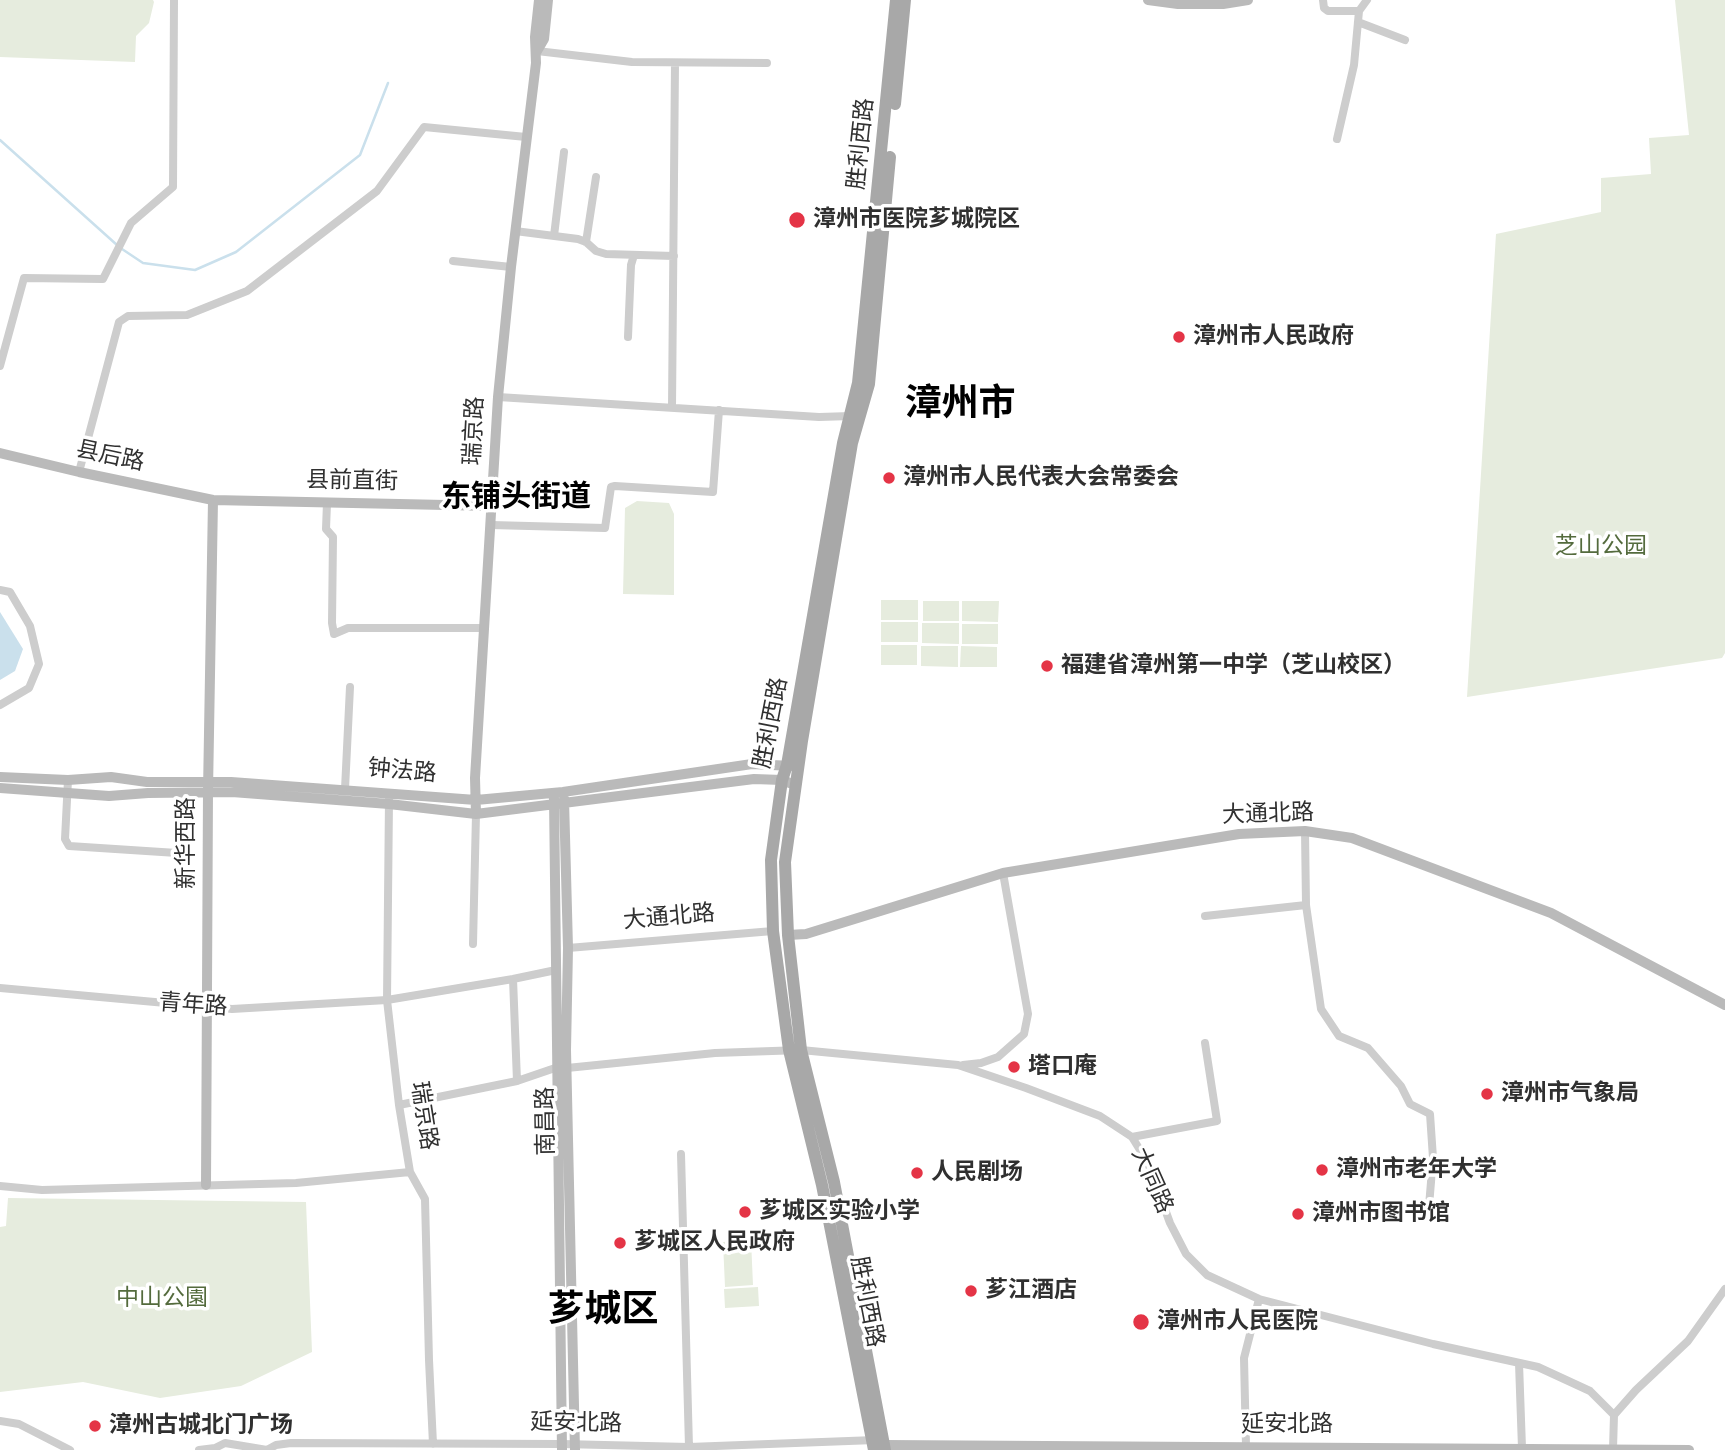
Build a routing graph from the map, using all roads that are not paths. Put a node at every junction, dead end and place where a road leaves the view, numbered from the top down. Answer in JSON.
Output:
{"nodes":[{"id":1,"x":174,"y":0,"type":"edge"},
{"id":2,"x":539,"y":0,"type":"edge"},
{"id":3,"x":548,"y":0,"type":"edge"},
{"id":4,"x":896,"y":0,"type":"edge"},
{"id":5,"x":905,"y":0,"type":"edge"},
{"id":6,"x":914,"y":0,"type":"edge"},
{"id":7,"x":1148,"y":0,"type":"edge"},
{"id":8,"x":1248,"y":0,"type":"edge"},
{"id":9,"x":1323,"y":0,"type":"edge"},
{"id":10,"x":1367,"y":0,"type":"edge"},
{"id":11,"x":1359,"y":11,"type":"junction"},
{"id":12,"x":1358,"y":22,"type":"junction"},
{"id":13,"x":903,"y":28,"type":"junction"},
{"id":14,"x":1405,"y":40,"type":"dead end"},
{"id":15,"x":537,"y":51,"type":"junction"},
{"id":16,"x":767,"y":63,"type":"dead end"},
{"id":17,"x":675,"y":64,"type":"junction"},
{"id":18,"x":526,"y":137,"type":"junction"},
{"id":19,"x":1336,"y":139,"type":"dead end"},
{"id":20,"x":565,"y":152,"type":"dead end"},
{"id":21,"x":596,"y":177,"type":"dead end"},
{"id":22,"x":515,"y":231,"type":"junction"},
{"id":23,"x":554,"y":236,"type":"junction"},
{"id":24,"x":586,"y":242,"type":"junction"},
{"id":25,"x":634,"y":255,"type":"junction"},
{"id":26,"x":674,"y":256,"type":"junction"},
{"id":27,"x":453,"y":261,"type":"dead end"},
{"id":28,"x":511,"y":267,"type":"junction"},
{"id":29,"x":628,"y":337,"type":"dead end"},
{"id":30,"x":0,"y":366,"type":"edge"},
{"id":31,"x":498,"y":397,"type":"junction"},
{"id":32,"x":673,"y":407,"type":"junction"},
{"id":33,"x":719,"y":410,"type":"junction"},
{"id":34,"x":854,"y":415,"type":"junction"},
{"id":35,"x":0,"y":453,"type":"edge"},
{"id":36,"x":79,"y":472,"type":"junction"},
{"id":37,"x":213,"y":500,"type":"junction"},
{"id":38,"x":327,"y":503,"type":"junction"},
{"id":39,"x":492,"y":506,"type":"junction"},
{"id":40,"x":491,"y":525,"type":"junction"},
{"id":41,"x":0,"y":590,"type":"edge"},
{"id":42,"x":484,"y":628,"type":"junction"},
{"id":43,"x":351,"y":687,"type":"dead end"},
{"id":44,"x":0,"y":705,"type":"edge"},
{"id":45,"x":793,"y":766,"type":"junction"},
{"id":46,"x":0,"y":777,"type":"edge"},
{"id":47,"x":782,"y":780,"type":"junction"},
{"id":48,"x":795,"y":785,"type":"junction"},
{"id":49,"x":67,"y":786,"type":"junction"},
{"id":50,"x":208,"y":787,"type":"junction"},
{"id":51,"x":0,"y":788,"type":"edge"},
{"id":52,"x":345,"y":789,"type":"junction"},
{"id":53,"x":558,"y":793,"type":"junction"},
{"id":54,"x":389,"y":798,"type":"junction"},
{"id":55,"x":476,"y":800,"type":"junction"},
{"id":56,"x":560,"y":805,"type":"junction"},
{"id":57,"x":476,"y":814,"type":"junction"},
{"id":58,"x":1305,"y":831,"type":"junction"},
{"id":59,"x":177,"y":853,"type":"dead end"},
{"id":60,"x":1003,"y":873,"type":"junction"},
{"id":61,"x":1306,"y":905,"type":"junction"},
{"id":62,"x":1205,"y":916,"type":"dead end"},
{"id":63,"x":773,"y":931,"type":"junction"},
{"id":64,"x":788,"y":935,"type":"junction"},
{"id":65,"x":473,"y":944,"type":"dead end"},
{"id":66,"x":568,"y":948,"type":"junction"},
{"id":67,"x":556,"y":970,"type":"junction"},
{"id":68,"x":513,"y":979,"type":"junction"},
{"id":69,"x":0,"y":988,"type":"edge"},
{"id":70,"x":387,"y":1000,"type":"junction"},
{"id":71,"x":1725,"y":1005,"type":"edge"},
{"id":72,"x":206,"y":1008,"type":"junction"},
{"id":73,"x":1205,"y":1044,"type":"dead end"},
{"id":74,"x":795,"y":1050,"type":"junction"},
{"id":75,"x":958,"y":1065,"type":"junction"},
{"id":76,"x":562,"y":1067,"type":"junction"},
{"id":77,"x":517,"y":1081,"type":"junction"},
{"id":78,"x":399,"y":1105,"type":"junction"},
{"id":79,"x":1132,"y":1137,"type":"junction"},
{"id":80,"x":681,"y":1153,"type":"dead end"},
{"id":81,"x":410,"y":1172,"type":"junction"},
{"id":82,"x":206,"y":1185,"type":"junction"},
{"id":83,"x":0,"y":1186,"type":"edge"},
{"id":84,"x":1428,"y":1218,"type":"dead end"},
{"id":85,"x":1725,"y":1289,"type":"edge"},
{"id":86,"x":1259,"y":1299,"type":"junction"},
{"id":87,"x":1519,"y":1363,"type":"junction"},
{"id":88,"x":1614,"y":1415,"type":"junction"},
{"id":89,"x":0,"y":1421,"type":"edge"},
{"id":90,"x":433,"y":1444,"type":"junction"},
{"id":91,"x":1246,"y":1446,"type":"junction"},
{"id":92,"x":562,"y":1447,"type":"edge"},
{"id":93,"x":575,"y":1447,"type":"edge"},
{"id":94,"x":689,"y":1447,"type":"junction"},
{"id":95,"x":878,"y":1447,"type":"edge"},
{"id":96,"x":1522,"y":1448,"type":"edge"},
{"id":97,"x":1613,"y":1449,"type":"edge"},
{"id":98,"x":70,"y":1450,"type":"edge"},
{"id":99,"x":199,"y":1450,"type":"edge"},
{"id":100,"x":267,"y":1450,"type":"edge"},
{"id":101,"x":1689,"y":1450,"type":"edge"}],
"edges":[{"from":1,"to":30,"type":"street"},
{"from":2,"to":15,"type":"street"},
{"from":3,"to":15,"type":"street"},
{"from":4,"to":34,"type":"main road","name":"胜利西路"},
{"from":5,"to":13,"type":"main road"},
{"from":6,"to":13,"type":"main road"},
{"from":7,"to":8,"type":"street"},
{"from":9,"to":11,"type":"street"},
{"from":10,"to":11,"type":"street"},
{"from":11,"to":12,"type":"street"},
{"from":12,"to":14,"type":"street"},
{"from":12,"to":19,"type":"street"},
{"from":13,"to":34,"type":"main road"},
{"from":15,"to":17,"type":"street"},
{"from":15,"to":18,"type":"street","name":"瑞京路"},
{"from":16,"to":17,"type":"street"},
{"from":17,"to":26,"type":"street"},
{"from":18,"to":22,"type":"street","name":"瑞京路"},
{"from":18,"to":36,"type":"street"},
{"from":20,"to":23,"type":"street"},
{"from":21,"to":24,"type":"street"},
{"from":22,"to":23,"type":"street"},
{"from":22,"to":28,"type":"street","name":"瑞京路"},
{"from":23,"to":24,"type":"street"},
{"from":24,"to":25,"type":"street"},
{"from":25,"to":26,"type":"street"},
{"from":25,"to":29,"type":"street"},
{"from":26,"to":32,"type":"street"},
{"from":27,"to":28,"type":"street"},
{"from":28,"to":31,"type":"street","name":"瑞京路"},
{"from":31,"to":32,"type":"street"},
{"from":31,"to":39,"type":"street","name":"瑞京路"},
{"from":32,"to":33,"type":"street"},
{"from":33,"to":34,"type":"street"},
{"from":33,"to":40,"type":"street"},
{"from":34,"to":45,"type":"main road","name":"胜利西路"},
{"from":35,"to":36,"type":"street","name":"县后路"},
{"from":36,"to":37,"type":"street","name":"县后路"},
{"from":37,"to":38,"type":"street","name":"县前直街"},
{"from":37,"to":50,"type":"street","name":"新华西路"},
{"from":38,"to":39,"type":"street","name":"县前直街"},
{"from":38,"to":42,"type":"street"},
{"from":39,"to":40,"type":"street","name":"瑞京路"},
{"from":40,"to":42,"type":"street","name":"瑞京路"},
{"from":41,"to":44,"type":"street"},
{"from":42,"to":55,"type":"street","name":"瑞京路"},
{"from":43,"to":52,"type":"street"},
{"from":45,"to":47,"type":"main road","name":"胜利西路"},
{"from":45,"to":48,"type":"main road"},
{"from":45,"to":53,"type":"street","name":"钟法路"},
{"from":46,"to":49,"type":"street","name":"钟法路"},
{"from":47,"to":48,"type":"street","name":"钟法路"},
{"from":47,"to":56,"type":"street","name":"钟法路"},
{"from":47,"to":63,"type":"main road","name":"胜利西路"},
{"from":48,"to":64,"type":"main road"},
{"from":49,"to":50,"type":"street","name":"钟法路"},
{"from":49,"to":50,"type":"street","name":"钟法路"},
{"from":49,"to":51,"type":"street","name":"钟法路"},
{"from":49,"to":59,"type":"street"},
{"from":50,"to":52,"type":"street","name":"钟法路"},
{"from":50,"to":54,"type":"street","name":"钟法路"},
{"from":50,"to":72,"type":"street","name":"新华西路"},
{"from":52,"to":54,"type":"street","name":"钟法路"},
{"from":53,"to":55,"type":"street","name":"钟法路"},
{"from":53,"to":56,"type":"street","name":"南昌路"},
{"from":54,"to":55,"type":"street","name":"钟法路"},
{"from":54,"to":57,"type":"street","name":"钟法路"},
{"from":54,"to":70,"type":"street","name":"瑞京路"},
{"from":55,"to":57,"type":"street","name":"瑞京路"},
{"from":56,"to":57,"type":"street","name":"钟法路"},
{"from":56,"to":66,"type":"street","name":"南昌路"},
{"from":56,"to":67,"type":"street","name":"南昌路"},
{"from":57,"to":65,"type":"street"},
{"from":58,"to":60,"type":"street","name":"大通北路"},
{"from":58,"to":61,"type":"street"},
{"from":58,"to":71,"type":"street","name":"大通北路"},
{"from":60,"to":64,"type":"street","name":"大通北路"},
{"from":60,"to":75,"type":"street"},
{"from":61,"to":62,"type":"street"},
{"from":61,"to":84,"type":"street"},
{"from":63,"to":66,"type":"street","name":"大通北路"},
{"from":63,"to":74,"type":"main road","name":"胜利西路"},
{"from":64,"to":74,"type":"main road"},
{"from":66,"to":76,"type":"street","name":"南昌路"},
{"from":67,"to":68,"type":"street","name":"青年路"},
{"from":67,"to":76,"type":"street","name":"南昌路"},
{"from":68,"to":70,"type":"street","name":"青年路"},
{"from":68,"to":77,"type":"street"},
{"from":69,"to":72,"type":"street","name":"青年路"},
{"from":70,"to":72,"type":"street","name":"青年路"},
{"from":70,"to":78,"type":"street","name":"瑞京路"},
{"from":72,"to":82,"type":"street","name":"新华西路"},
{"from":73,"to":79,"type":"street"},
{"from":74,"to":75,"type":"street","name":"大同路"},
{"from":74,"to":76,"type":"street","name":"大同路"},
{"from":74,"to":95,"type":"main road","name":"胜利西路"},
{"from":75,"to":79,"type":"street","name":"大同路"},
{"from":76,"to":77,"type":"street","name":"大同路"},
{"from":76,"to":92,"type":"street","name":"南昌路"},
{"from":76,"to":93,"type":"street","name":"南昌路"},
{"from":77,"to":78,"type":"street","name":"大同路"},
{"from":78,"to":81,"type":"street","name":"瑞京路"},
{"from":79,"to":86,"type":"street","name":"大同路"},
{"from":80,"to":94,"type":"street"},
{"from":81,"to":82,"type":"street"},
{"from":81,"to":90,"type":"street","name":"瑞京路"},
{"from":82,"to":83,"type":"street"},
{"from":85,"to":88,"type":"street"},
{"from":86,"to":87,"type":"street","name":"大同路"},
{"from":86,"to":91,"type":"street"},
{"from":87,"to":88,"type":"street","name":"大同路"},
{"from":87,"to":96,"type":"street"},
{"from":88,"to":97,"type":"street"},
{"from":89,"to":98,"type":"street"},
{"from":90,"to":92,"type":"street","name":"延安北路"},
{"from":90,"to":100,"type":"street","name":"延安北路"},
{"from":91,"to":95,"type":"street","name":"延安北路"},
{"from":91,"to":96,"type":"street","name":"延安北路"},
{"from":92,"to":93,"type":"street","name":"延安北路"},
{"from":93,"to":94,"type":"street","name":"延安北路"},
{"from":94,"to":95,"type":"street","name":"延安北路"},
{"from":96,"to":97,"type":"street","name":"延安北路"},
{"from":97,"to":101,"type":"street","name":"延安北路"},
{"from":99,"to":100,"type":"street"}]}
